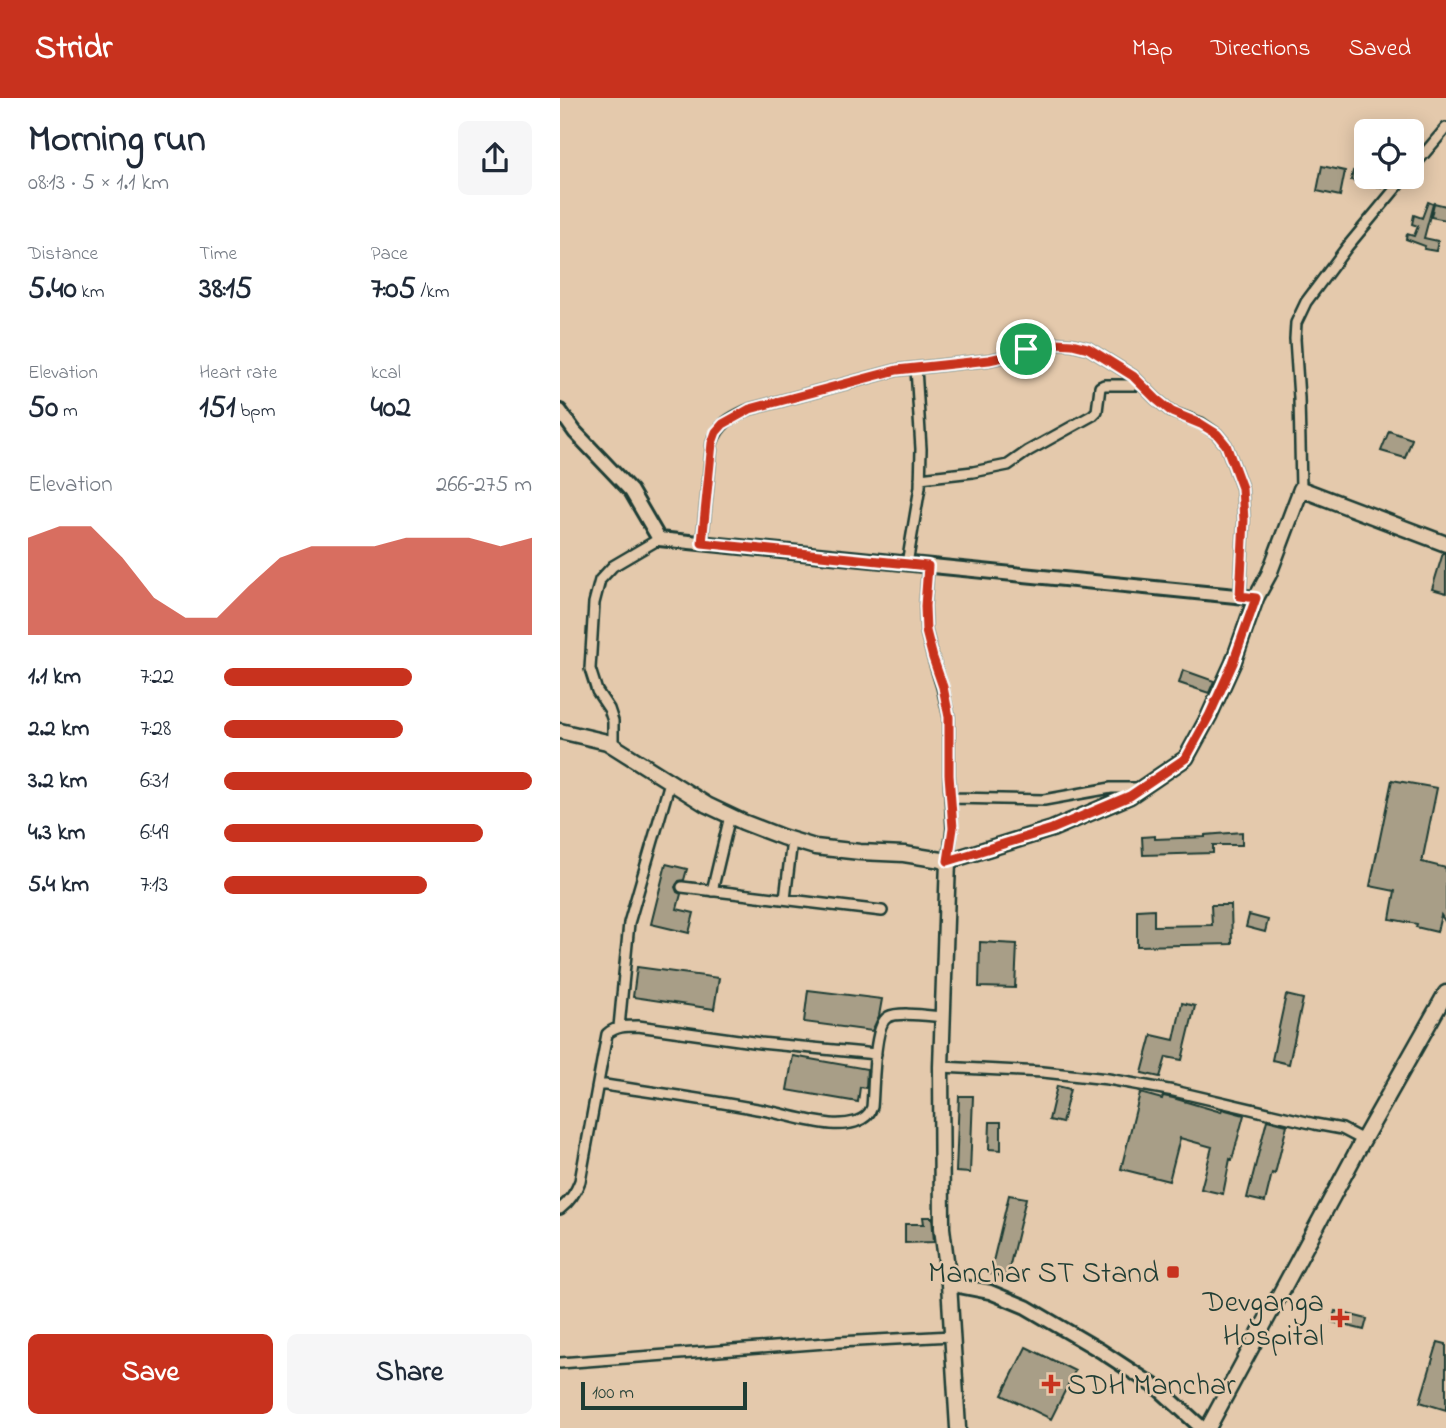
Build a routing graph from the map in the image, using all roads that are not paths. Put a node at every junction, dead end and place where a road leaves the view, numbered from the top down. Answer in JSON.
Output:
{"nodes":[{"id":1,"x":1446,"y":128,"type":"edge"},
{"id":2,"x":1424,"y":154,"type":"edge"},
{"id":3,"x":1395,"y":189,"type":"edge"},
{"id":4,"x":916,"y":368,"type":"junction"},
{"id":5,"x":1141,"y":385,"type":"junction"},
{"id":6,"x":560,"y":411,"type":"edge"},
{"id":7,"x":920,"y":478,"type":"junction"},
{"id":8,"x":1301,"y":489,"type":"junction"},
{"id":9,"x":659,"y":539,"type":"junction"},
{"id":10,"x":702,"y":543,"type":"junction"},
{"id":11,"x":1446,"y":544,"type":"edge"},
{"id":12,"x":907,"y":564,"type":"junction"},
{"id":13,"x":928,"y":566,"type":"junction"},
{"id":14,"x":1240,"y":596,"type":"junction"},
{"id":15,"x":1256,"y":598,"type":"junction"},
{"id":16,"x":561,"y":732,"type":"edge"},
{"id":17,"x":613,"y":746,"type":"junction"},
{"id":18,"x":670,"y":782,"type":"junction"},
{"id":19,"x":1143,"y":788,"type":"junction"},
{"id":20,"x":951,"y":798,"type":"junction"},
{"id":21,"x":730,"y":816,"type":"junction"},
{"id":22,"x":793,"y":840,"type":"junction"},
{"id":23,"x":948,"y":861,"type":"junction"},
{"id":24,"x":682,"y":887,"type":"dead end"},
{"id":25,"x":712,"y":891,"type":"junction"},
{"id":26,"x":785,"y":899,"type":"junction"},
{"id":27,"x":882,"y":911,"type":"dead end"},
{"id":28,"x":1446,"y":993,"type":"edge"},
{"id":29,"x":943,"y":1017,"type":"junction"},
{"id":30,"x":619,"y":1027,"type":"junction"},
{"id":31,"x":876,"y":1054,"type":"junction"},
{"id":32,"x":941,"y":1067,"type":"junction"},
{"id":33,"x":598,"y":1083,"type":"junction"},
{"id":34,"x":1363,"y":1140,"type":"junction"},
{"id":35,"x":560,"y":1209,"type":"edge"},
{"id":36,"x":949,"y":1284,"type":"junction"},
{"id":37,"x":952,"y":1336,"type":"junction"},
{"id":38,"x":560,"y":1363,"type":"edge"},
{"id":39,"x":958,"y":1428,"type":"edge"},
{"id":40,"x":1202,"y":1428,"type":"edge"},
{"id":41,"x":1208,"y":1428,"type":"edge"}],
"edges":[{"from":1,"to":2,"type":"street"},
{"from":3,"to":8,"type":"street"},
{"from":4,"to":5,"type":"street"},
{"from":4,"to":7,"type":"street"},
{"from":4,"to":10,"type":"street"},
{"from":5,"to":7,"type":"street"},
{"from":5,"to":14,"type":"street"},
{"from":6,"to":9,"type":"street"},
{"from":7,"to":12,"type":"street"},
{"from":8,"to":11,"type":"main road"},
{"from":8,"to":15,"type":"main road"},
{"from":9,"to":10,"type":"street"},
{"from":9,"to":17,"type":"street"},
{"from":10,"to":12,"type":"street"},
{"from":12,"to":13,"type":"street"},
{"from":13,"to":14,"type":"street"},
{"from":13,"to":20,"type":"street"},
{"from":14,"to":15,"type":"street"},
{"from":15,"to":19,"type":"main road"},
{"from":16,"to":17,"type":"main road"},
{"from":17,"to":18,"type":"main road"},
{"from":18,"to":21,"type":"main road"},
{"from":18,"to":30,"type":"street"},
{"from":19,"to":20,"type":"street"},
{"from":19,"to":23,"type":"main road"},
{"from":20,"to":23,"type":"street"},
{"from":21,"to":22,"type":"main road"},
{"from":21,"to":25,"type":"street"},
{"from":22,"to":23,"type":"main road"},
{"from":22,"to":26,"type":"street"},
{"from":23,"to":29,"type":"main road"},
{"from":24,"to":25,"type":"street"},
{"from":25,"to":26,"type":"street"},
{"from":26,"to":27,"type":"street"},
{"from":28,"to":34,"type":"main road"},
{"from":29,"to":31,"type":"street"},
{"from":29,"to":32,"type":"main road"},
{"from":30,"to":31,"type":"street"},
{"from":30,"to":33,"type":"street"},
{"from":31,"to":33,"type":"street"},
{"from":32,"to":34,"type":"street"},
{"from":32,"to":36,"type":"main road"},
{"from":33,"to":35,"type":"street"},
{"from":34,"to":41,"type":"main road"},
{"from":36,"to":37,"type":"main road"},
{"from":36,"to":40,"type":"street"},
{"from":37,"to":38,"type":"street"},
{"from":37,"to":39,"type":"main road"}]}
